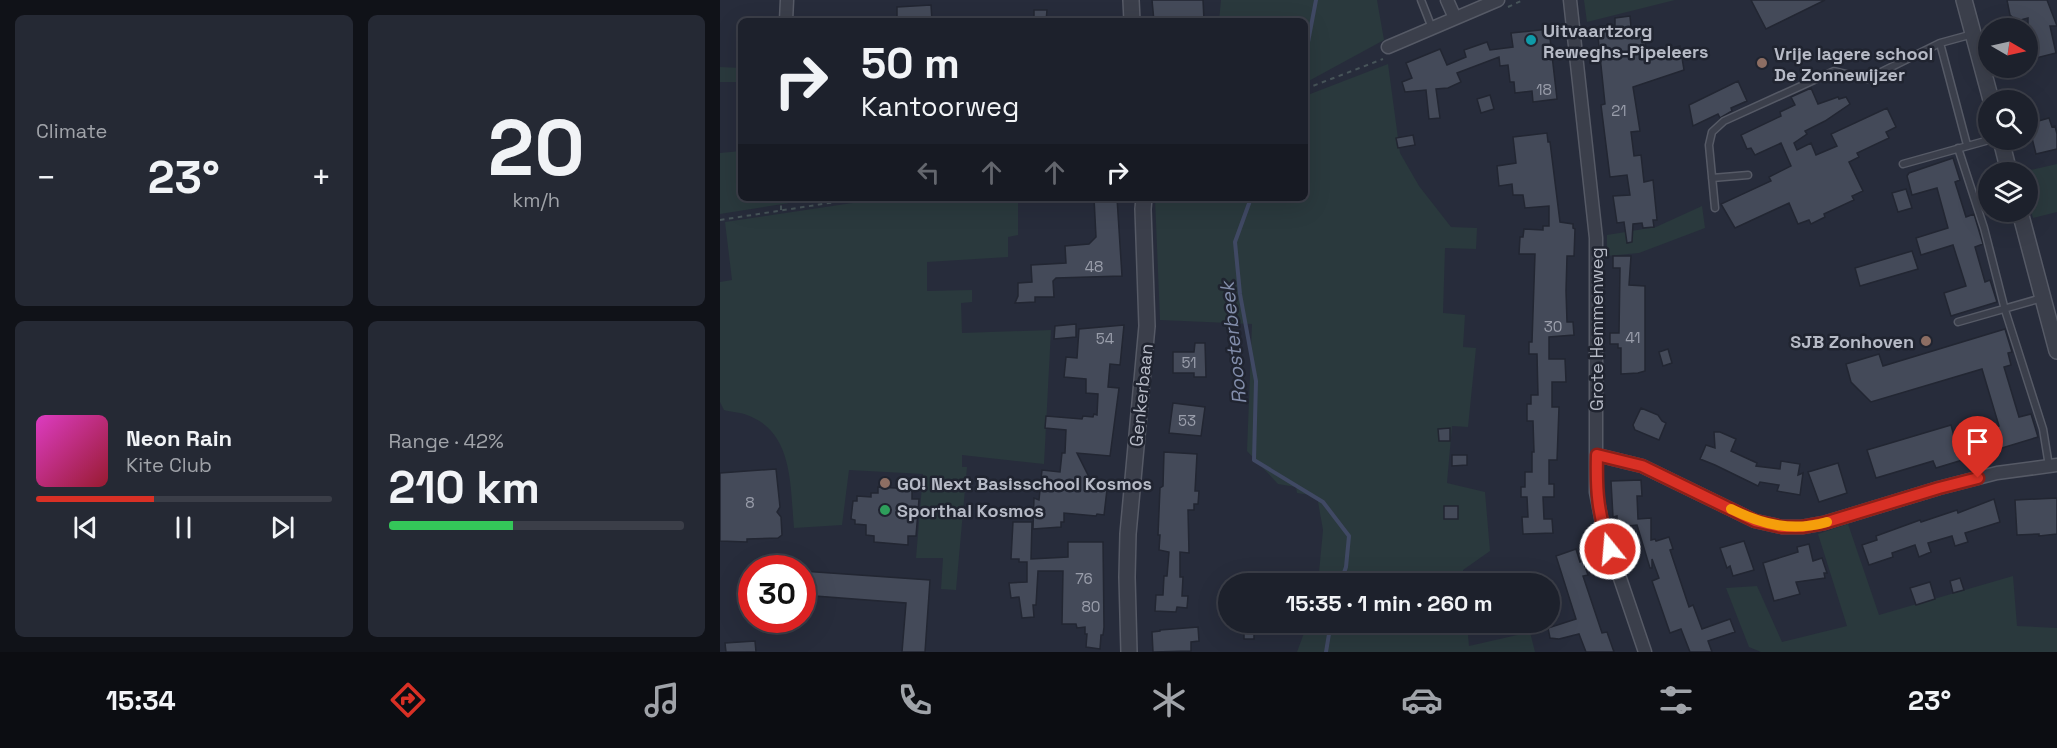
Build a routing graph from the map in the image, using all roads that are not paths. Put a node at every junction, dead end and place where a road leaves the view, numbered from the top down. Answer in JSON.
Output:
{"nodes":[{"id":1,"x":787,"y":0,"type":"edge"},
{"id":2,"x":1131,"y":0,"type":"edge"},
{"id":3,"x":1421,"y":0,"type":"edge"},
{"id":4,"x":1447,"y":0,"type":"edge"},
{"id":5,"x":1498,"y":0,"type":"edge"},
{"id":6,"x":1570,"y":0,"type":"edge"},
{"id":7,"x":1964,"y":0,"type":"edge"},
{"id":8,"x":786,"y":18,"type":"edge"},
{"id":9,"x":1132,"y":18,"type":"edge"},
{"id":10,"x":1455,"y":18,"type":"junction"},
{"id":11,"x":1432,"y":28,"type":"junction"},
{"id":12,"x":1973,"y":33,"type":"junction"},
{"id":13,"x":1940,"y":44,"type":"junction"},
{"id":14,"x":1388,"y":46,"type":"dead end"},
{"id":15,"x":1988,"y":90,"type":"edge"},
{"id":16,"x":1978,"y":142,"type":"edge"},
{"id":17,"x":1967,"y":145,"type":"junction"},
{"id":18,"x":1958,"y":148,"type":"junction"},
{"id":19,"x":1903,"y":164,"type":"dead end"},
{"id":20,"x":1748,"y":175,"type":"dead end"},
{"id":21,"x":1712,"y":178,"type":"junction"},
{"id":22,"x":1142,"y":202,"type":"edge"},
{"id":23,"x":1715,"y":208,"type":"dead end"},
{"id":24,"x":2023,"y":222,"type":"edge"},
{"id":25,"x":2042,"y":298,"type":"junction"},
{"id":26,"x":2005,"y":310,"type":"junction"},
{"id":27,"x":1958,"y":322,"type":"dead end"},
{"id":28,"x":2057,"y":351,"type":"edge"},
{"id":29,"x":1597,"y":455,"type":"junction"},
{"id":30,"x":2053,"y":465,"type":"edge"},
{"id":31,"x":1130,"y":652,"type":"edge"},
{"id":32,"x":1646,"y":652,"type":"edge"}],
"edges":[{"from":1,"to":8,"type":"street"},
{"from":2,"to":9,"type":"street"},
{"from":3,"to":11,"type":"lane"},
{"from":4,"to":10,"type":"street"},
{"from":5,"to":10,"type":"street"},
{"from":6,"to":29,"type":"street","name":"Grote Hemmenweg"},
{"from":7,"to":12,"type":"street"},
{"from":10,"to":11,"type":"street"},
{"from":11,"to":14,"type":"street"},
{"from":12,"to":13,"type":"lane"},
{"from":12,"to":15,"type":"street"},
{"from":13,"to":17,"type":"lane"},
{"from":13,"to":21,"type":"lane"},
{"from":16,"to":17,"type":"lane"},
{"from":17,"to":18,"type":"lane"},
{"from":18,"to":19,"type":"lane"},
{"from":18,"to":26,"type":"lane"},
{"from":20,"to":21,"type":"lane"},
{"from":21,"to":23,"type":"lane"},
{"from":22,"to":31,"type":"street","name":"Genkerbaan"},
{"from":24,"to":25,"type":"street"},
{"from":25,"to":26,"type":"lane"},
{"from":25,"to":28,"type":"street"},
{"from":26,"to":27,"type":"lane"},
{"from":26,"to":30,"type":"lane"},
{"from":29,"to":30,"type":"street"},
{"from":29,"to":32,"type":"street","name":"Grote Hemmenweg"}]}
